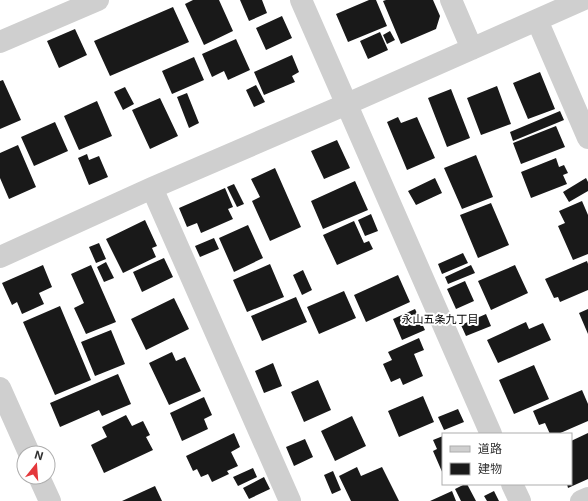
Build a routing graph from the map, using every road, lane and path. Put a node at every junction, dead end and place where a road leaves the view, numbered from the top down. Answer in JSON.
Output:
{"nodes":[{"id":1,"x":98,"y":0,"type":"edge"},
{"id":2,"x":301,"y":0,"type":"edge"},
{"id":3,"x":451,"y":0,"type":"edge"},
{"id":4,"x":582,"y":0,"type":"edge"},
{"id":5,"x":537,"y":20,"type":"junction"},
{"id":6,"x":0,"y":42,"type":"edge"},
{"id":7,"x":472,"y":49,"type":"junction"},
{"id":8,"x":347,"y":104,"type":"junction"},
{"id":9,"x":588,"y":138,"type":"edge"},
{"id":10,"x":152,"y":188,"type":"junction"},
{"id":11,"x":0,"y":257,"type":"edge"},
{"id":12,"x":0,"y":388,"type":"edge"},
{"id":13,"x":491,"y":433,"type":"edge"},
{"id":14,"x":25,"y":445,"type":"edge"},
{"id":15,"x":43,"y":485,"type":"edge"},
{"id":16,"x":512,"y":485,"type":"edge"},
{"id":17,"x":588,"y":498,"type":"edge"},
{"id":18,"x":50,"y":501,"type":"edge"},
{"id":19,"x":290,"y":501,"type":"edge"},
{"id":20,"x":520,"y":501,"type":"edge"},
{"id":21,"x":581,"y":501,"type":"edge"}],
"edges":[{"from":1,"to":6,"type":"street"},
{"from":2,"to":8,"type":"street"},
{"from":3,"to":7,"type":"street"},
{"from":4,"to":5,"type":"street"},
{"from":5,"to":7,"type":"street"},
{"from":5,"to":9,"type":"street"},
{"from":7,"to":8,"type":"street"},
{"from":8,"to":10,"type":"street"},
{"from":8,"to":13,"type":"street"},
{"from":10,"to":11,"type":"street"},
{"from":10,"to":19,"type":"street"},
{"from":12,"to":14,"type":"street"},
{"from":15,"to":18,"type":"street"},
{"from":16,"to":20,"type":"street"},
{"from":17,"to":21,"type":"street"}]}
